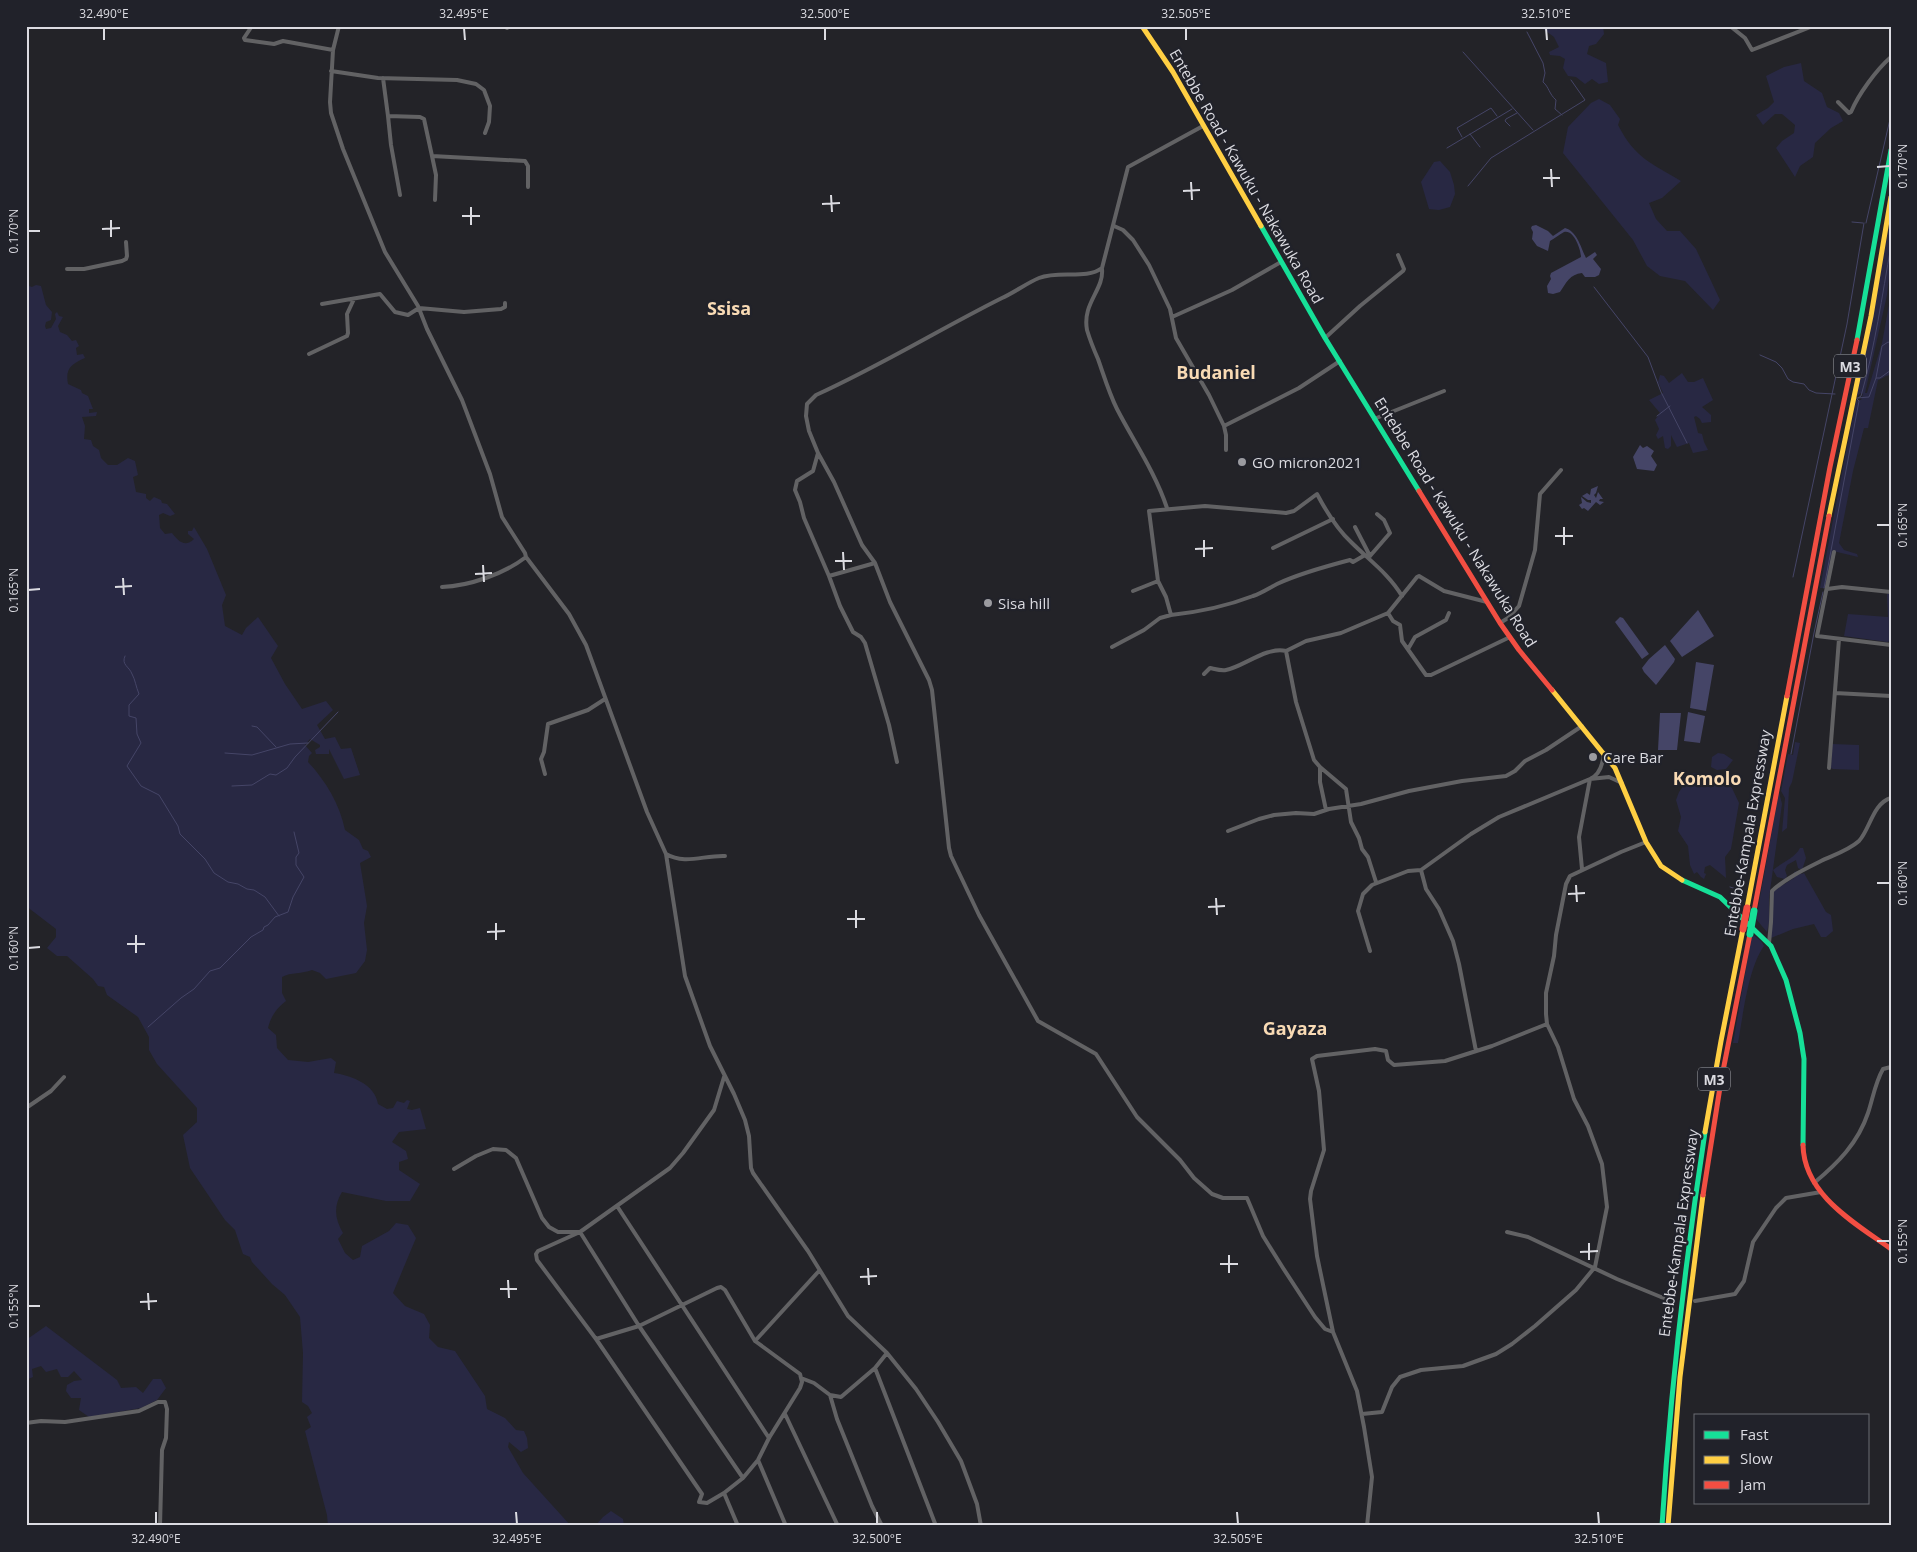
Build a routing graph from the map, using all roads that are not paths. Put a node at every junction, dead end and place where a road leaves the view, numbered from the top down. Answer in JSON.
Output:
{"nodes":[{"id":1,"x":243,"y":26,"type":"edge"},
{"id":2,"x":339,"y":26,"type":"edge"},
{"id":3,"x":1142,"y":26,"type":"edge"},
{"id":4,"x":1730,"y":26,"type":"edge"},
{"id":5,"x":1813,"y":26,"type":"edge"},
{"id":6,"x":250,"y":28,"type":"edge"},
{"id":7,"x":333,"y":50,"type":"junction"},
{"id":8,"x":1891,"y":57,"type":"edge"},
{"id":9,"x":331,"y":71,"type":"junction"},
{"id":10,"x":383,"y":78,"type":"junction"},
{"id":11,"x":1838,"y":102,"type":"dead end"},
{"id":12,"x":388,"y":116,"type":"junction"},
{"id":13,"x":1203,"y":126,"type":"junction"},
{"id":14,"x":484,"y":133,"type":"dead end"},
{"id":15,"x":1891,"y":150,"type":"edge"},
{"id":16,"x":432,"y":156,"type":"junction"},
{"id":17,"x":528,"y":187,"type":"dead end"},
{"id":18,"x":400,"y":196,"type":"dead end"},
{"id":19,"x":1891,"y":197,"type":"edge"},
{"id":20,"x":435,"y":200,"type":"dead end"},
{"id":21,"x":1114,"y":226,"type":"junction"},
{"id":22,"x":126,"y":242,"type":"dead end"},
{"id":23,"x":1398,"y":256,"type":"dead end"},
{"id":24,"x":1281,"y":262,"type":"junction"},
{"id":25,"x":1102,"y":268,"type":"junction"},
{"id":26,"x":67,"y":269,"type":"dead end"},
{"id":27,"x":354,"y":299,"type":"junction"},
{"id":28,"x":505,"y":303,"type":"dead end"},
{"id":29,"x":322,"y":304,"type":"dead end"},
{"id":30,"x":419,"y":308,"type":"junction"},
{"id":31,"x":1172,"y":317,"type":"junction"},
{"id":32,"x":1324,"y":338,"type":"junction"},
{"id":33,"x":309,"y":354,"type":"dead end"},
{"id":34,"x":1340,"y":361,"type":"junction"},
{"id":35,"x":1444,"y":391,"type":"dead end"},
{"id":36,"x":1374,"y":419,"type":"junction"},
{"id":37,"x":1224,"y":426,"type":"junction"},
{"id":38,"x":1226,"y":450,"type":"dead end"},
{"id":39,"x":818,"y":453,"type":"junction"},
{"id":40,"x":1561,"y":470,"type":"dead end"},
{"id":41,"x":1167,"y":508,"type":"junction"},
{"id":42,"x":1378,"y":514,"type":"dead end"},
{"id":43,"x":1332,"y":519,"type":"junction"},
{"id":44,"x":1355,"y":527,"type":"dead end"},
{"id":45,"x":1273,"y":548,"type":"dead end"},
{"id":46,"x":1834,"y":552,"type":"dead end"},
{"id":47,"x":526,"y":557,"type":"junction"},
{"id":48,"x":1369,"y":557,"type":"junction"},
{"id":49,"x":875,"y":563,"type":"junction"},
{"id":50,"x":829,"y":576,"type":"junction"},
{"id":51,"x":1158,"y":581,"type":"junction"},
{"id":52,"x":442,"y":587,"type":"dead end"},
{"id":53,"x":1827,"y":589,"type":"junction"},
{"id":54,"x":1134,"y":591,"type":"dead end"},
{"id":55,"x":1891,"y":592,"type":"edge"},
{"id":56,"x":1402,"y":596,"type":"junction"},
{"id":57,"x":1487,"y":602,"type":"junction"},
{"id":58,"x":1388,"y":613,"type":"junction"},
{"id":59,"x":1449,"y":613,"type":"dead end"},
{"id":60,"x":1171,"y":616,"type":"junction"},
{"id":61,"x":1500,"y":623,"type":"junction"},
{"id":62,"x":1510,"y":637,"type":"junction"},
{"id":63,"x":1839,"y":639,"type":"junction"},
{"id":64,"x":1112,"y":646,"type":"dead end"},
{"id":65,"x":1891,"y":646,"type":"edge"},
{"id":66,"x":1408,"y":649,"type":"junction"},
{"id":67,"x":1286,"y":651,"type":"junction"},
{"id":68,"x":1204,"y":674,"type":"dead end"},
{"id":69,"x":1835,"y":693,"type":"junction"},
{"id":70,"x":1891,"y":696,"type":"edge"},
{"id":71,"x":605,"y":699,"type":"junction"},
{"id":72,"x":1582,"y":726,"type":"junction"},
{"id":73,"x":1604,"y":752,"type":"junction"},
{"id":74,"x":897,"y":762,"type":"dead end"},
{"id":75,"x":1320,"y":768,"type":"junction"},
{"id":76,"x":1829,"y":768,"type":"dead end"},
{"id":77,"x":545,"y":774,"type":"dead end"},
{"id":78,"x":1590,"y":779,"type":"junction"},
{"id":79,"x":1622,"y":783,"type":"junction"},
{"id":80,"x":1891,"y":798,"type":"edge"},
{"id":81,"x":1349,"y":805,"type":"junction"},
{"id":82,"x":1326,"y":810,"type":"junction"},
{"id":83,"x":1228,"y":832,"type":"dead end"},
{"id":84,"x":1646,"y":842,"type":"junction"},
{"id":85,"x":666,"y":854,"type":"junction"},
{"id":86,"x":725,"y":856,"type":"dead end"},
{"id":87,"x":1582,"y":869,"type":"junction"},
{"id":88,"x":1420,"y":870,"type":"junction"},
{"id":89,"x":1376,"y":882,"type":"junction"},
{"id":90,"x":1751,"y":910,"type":"junction"},
{"id":91,"x":1769,"y":943,"type":"junction"},
{"id":92,"x":1370,"y":951,"type":"dead end"},
{"id":93,"x":1547,"y":1024,"type":"junction"},
{"id":94,"x":1476,"y":1051,"type":"junction"},
{"id":95,"x":1891,"y":1067,"type":"edge"},
{"id":96,"x":725,"y":1076,"type":"junction"},
{"id":97,"x":64,"y":1077,"type":"dead end"},
{"id":98,"x":26,"y":1108,"type":"edge"},
{"id":99,"x":454,"y":1169,"type":"dead end"},
{"id":100,"x":1814,"y":1183,"type":"junction"},
{"id":101,"x":1821,"y":1192,"type":"junction"},
{"id":102,"x":617,"y":1206,"type":"junction"},
{"id":103,"x":580,"y":1232,"type":"junction"},
{"id":104,"x":1507,"y":1232,"type":"dead end"},
{"id":105,"x":1891,"y":1249,"type":"edge"},
{"id":106,"x":1595,"y":1267,"type":"junction"},
{"id":107,"x":819,"y":1270,"type":"junction"},
{"id":108,"x":1674,"y":1300,"type":"dead end"},
{"id":109,"x":1695,"y":1301,"type":"dead end"},
{"id":110,"x":680,"y":1304,"type":"junction"},
{"id":111,"x":639,"y":1326,"type":"junction"},
{"id":112,"x":1333,"y":1332,"type":"junction"},
{"id":113,"x":596,"y":1339,"type":"junction"},
{"id":114,"x":755,"y":1341,"type":"junction"},
{"id":115,"x":887,"y":1353,"type":"junction"},
{"id":116,"x":875,"y":1368,"type":"junction"},
{"id":117,"x":801,"y":1378,"type":"junction"},
{"id":118,"x":830,"y":1395,"type":"junction"},
{"id":119,"x":785,"y":1414,"type":"junction"},
{"id":120,"x":1362,"y":1414,"type":"junction"},
{"id":121,"x":26,"y":1423,"type":"edge"},
{"id":122,"x":769,"y":1438,"type":"junction"},
{"id":123,"x":758,"y":1460,"type":"junction"},
{"id":124,"x":743,"y":1478,"type":"junction"},
{"id":125,"x":724,"y":1493,"type":"junction"},
{"id":126,"x":160,"y":1526,"type":"edge"},
{"id":127,"x":738,"y":1526,"type":"edge"},
{"id":128,"x":786,"y":1526,"type":"edge"},
{"id":129,"x":838,"y":1526,"type":"edge"},
{"id":130,"x":882,"y":1526,"type":"edge"},
{"id":131,"x":936,"y":1526,"type":"edge"},
{"id":132,"x":981,"y":1526,"type":"edge"},
{"id":133,"x":1367,"y":1526,"type":"edge"},
{"id":134,"x":1662,"y":1526,"type":"edge"},
{"id":135,"x":1668,"y":1526,"type":"edge"}],
"edges":[{"from":1,"to":6,"type":"street"},
{"from":2,"to":7,"type":"street"},
{"from":3,"to":13,"type":"main road","name":"Entebbe Road - Kawuku - Nakawuka Road"},
{"from":4,"to":5,"type":"street"},
{"from":6,"to":7,"type":"street"},
{"from":7,"to":9,"type":"street"},
{"from":8,"to":11,"type":"street"},
{"from":9,"to":10,"type":"street"},
{"from":9,"to":30,"type":"street"},
{"from":10,"to":12,"type":"street"},
{"from":10,"to":14,"type":"street"},
{"from":12,"to":16,"type":"street"},
{"from":12,"to":18,"type":"street"},
{"from":13,"to":21,"type":"street"},
{"from":13,"to":24,"type":"main road","name":"Entebbe Road - Kawuku - Nakawuka Road"},
{"from":15,"to":90,"type":"main road","name":"Entebbe-Kampala Expressway","number":"M3"},
{"from":16,"to":17,"type":"street"},
{"from":16,"to":20,"type":"street"},
{"from":19,"to":90,"type":"main road","name":"Entebbe-Kampala Expressway","number":"M3"},
{"from":21,"to":25,"type":"street"},
{"from":21,"to":31,"type":"street"},
{"from":22,"to":26,"type":"street"},
{"from":23,"to":32,"type":"street"},
{"from":24,"to":31,"type":"street"},
{"from":24,"to":32,"type":"main road","name":"Entebbe Road - Kawuku - Nakawuka Road"},
{"from":25,"to":39,"type":"street"},
{"from":25,"to":41,"type":"street"},
{"from":27,"to":29,"type":"street"},
{"from":27,"to":30,"type":"street"},
{"from":27,"to":33,"type":"street"},
{"from":28,"to":30,"type":"street"},
{"from":30,"to":47,"type":"street"},
{"from":31,"to":37,"type":"street"},
{"from":32,"to":34,"type":"main road","name":"Entebbe Road - Kawuku - Nakawuka Road"},
{"from":34,"to":36,"type":"main road","name":"Entebbe Road - Kawuku - Nakawuka Road"},
{"from":34,"to":37,"type":"street"},
{"from":35,"to":36,"type":"street"},
{"from":36,"to":57,"type":"main road","name":"Entebbe Road - Kawuku - Nakawuka Road"},
{"from":37,"to":38,"type":"street"},
{"from":39,"to":49,"type":"street"},
{"from":39,"to":50,"type":"street"},
{"from":40,"to":61,"type":"street"},
{"from":41,"to":43,"type":"street"},
{"from":41,"to":51,"type":"street"},
{"from":42,"to":48,"type":"street"},
{"from":43,"to":45,"type":"street"},
{"from":43,"to":48,"type":"street"},
{"from":44,"to":48,"type":"street"},
{"from":46,"to":53,"type":"street"},
{"from":47,"to":52,"type":"street"},
{"from":47,"to":71,"type":"street"},
{"from":48,"to":56,"type":"street"},
{"from":48,"to":60,"type":"street"},
{"from":49,"to":50,"type":"street"},
{"from":49,"to":112,"type":"street"},
{"from":50,"to":74,"type":"street"},
{"from":51,"to":54,"type":"street"},
{"from":51,"to":60,"type":"street"},
{"from":53,"to":55,"type":"street"},
{"from":53,"to":63,"type":"street"},
{"from":56,"to":57,"type":"street"},
{"from":56,"to":58,"type":"street"},
{"from":57,"to":61,"type":"main road","name":"Entebbe Road - Kawuku - Nakawuka Road"},
{"from":58,"to":66,"type":"street"},
{"from":58,"to":67,"type":"street"},
{"from":59,"to":66,"type":"street"},
{"from":60,"to":64,"type":"street"},
{"from":61,"to":62,"type":"main road","name":"Entebbe Road - Kawuku - Nakawuka Road"},
{"from":62,"to":66,"type":"street"},
{"from":62,"to":72,"type":"main road","name":"Entebbe Road - Kawuku - Nakawuka Road"},
{"from":63,"to":65,"type":"street"},
{"from":63,"to":69,"type":"street"},
{"from":67,"to":68,"type":"street"},
{"from":67,"to":75,"type":"street"},
{"from":69,"to":70,"type":"street"},
{"from":69,"to":76,"type":"street"},
{"from":71,"to":77,"type":"street"},
{"from":71,"to":85,"type":"street"},
{"from":72,"to":73,"type":"main road","name":"Entebbe Road - Kawuku - Nakawuka Road"},
{"from":72,"to":81,"type":"street"},
{"from":73,"to":78,"type":"street"},
{"from":73,"to":79,"type":"main road","name":"Entebbe Road - Kawuku - Nakawuka Road"},
{"from":75,"to":81,"type":"street"},
{"from":75,"to":82,"type":"street"},
{"from":78,"to":79,"type":"street"},
{"from":78,"to":87,"type":"street"},
{"from":78,"to":88,"type":"street"},
{"from":79,"to":84,"type":"main road","name":"Entebbe Road - Kawuku - Nakawuka Road"},
{"from":80,"to":91,"type":"street"},
{"from":81,"to":82,"type":"street"},
{"from":81,"to":89,"type":"street"},
{"from":82,"to":83,"type":"street"},
{"from":84,"to":87,"type":"street"},
{"from":84,"to":91,"type":"main road","name":"Entebbe Road - Kawuku - Nakawuka Road"},
{"from":85,"to":86,"type":"street"},
{"from":85,"to":96,"type":"street"},
{"from":87,"to":93,"type":"street"},
{"from":88,"to":89,"type":"street"},
{"from":88,"to":94,"type":"street"},
{"from":89,"to":92,"type":"street"},
{"from":90,"to":134,"type":"main road","name":"Entebbe-Kampala Expressway","number":"M3","bridge":true},
{"from":90,"to":135,"type":"main road","name":"Entebbe-Kampala Expressway","number":"M3","bridge":true},
{"from":91,"to":100,"type":"main road","name":"Entebbe Road - Kawuku - Nakawuka Road"},
{"from":93,"to":94,"type":"street"},
{"from":93,"to":106,"type":"street"},
{"from":94,"to":112,"type":"street"},
{"from":95,"to":100,"type":"street"},
{"from":96,"to":102,"type":"street"},
{"from":96,"to":107,"type":"street"},
{"from":97,"to":98,"type":"street"},
{"from":99,"to":103,"type":"street"},
{"from":100,"to":101,"type":"main road","name":"Entebbe Road - Kawuku - Nakawuka Road"},
{"from":101,"to":105,"type":"main road","name":"Entebbe Road - Kawuku - Nakawuka Road"},
{"from":101,"to":109,"type":"street"},
{"from":102,"to":103,"type":"street"},
{"from":102,"to":110,"type":"street"},
{"from":103,"to":111,"type":"street"},
{"from":103,"to":113,"type":"street"},
{"from":104,"to":106,"type":"street"},
{"from":106,"to":108,"type":"street"},
{"from":106,"to":120,"type":"street"},
{"from":107,"to":114,"type":"street"},
{"from":107,"to":115,"type":"street"},
{"from":110,"to":111,"type":"street"},
{"from":110,"to":114,"type":"street"},
{"from":110,"to":122,"type":"street"},
{"from":111,"to":113,"type":"street"},
{"from":111,"to":124,"type":"street"},
{"from":112,"to":120,"type":"street"},
{"from":113,"to":125,"type":"street"},
{"from":114,"to":117,"type":"street"},
{"from":115,"to":116,"type":"street"},
{"from":115,"to":132,"type":"street"},
{"from":116,"to":118,"type":"street"},
{"from":116,"to":131,"type":"street"},
{"from":117,"to":118,"type":"street"},
{"from":117,"to":119,"type":"street"},
{"from":118,"to":130,"type":"street"},
{"from":119,"to":122,"type":"street"},
{"from":119,"to":129,"type":"street"},
{"from":120,"to":133,"type":"street"},
{"from":121,"to":126,"type":"street"},
{"from":122,"to":123,"type":"street"},
{"from":123,"to":124,"type":"street"},
{"from":123,"to":128,"type":"street"},
{"from":124,"to":125,"type":"street"},
{"from":125,"to":127,"type":"street"}]}
